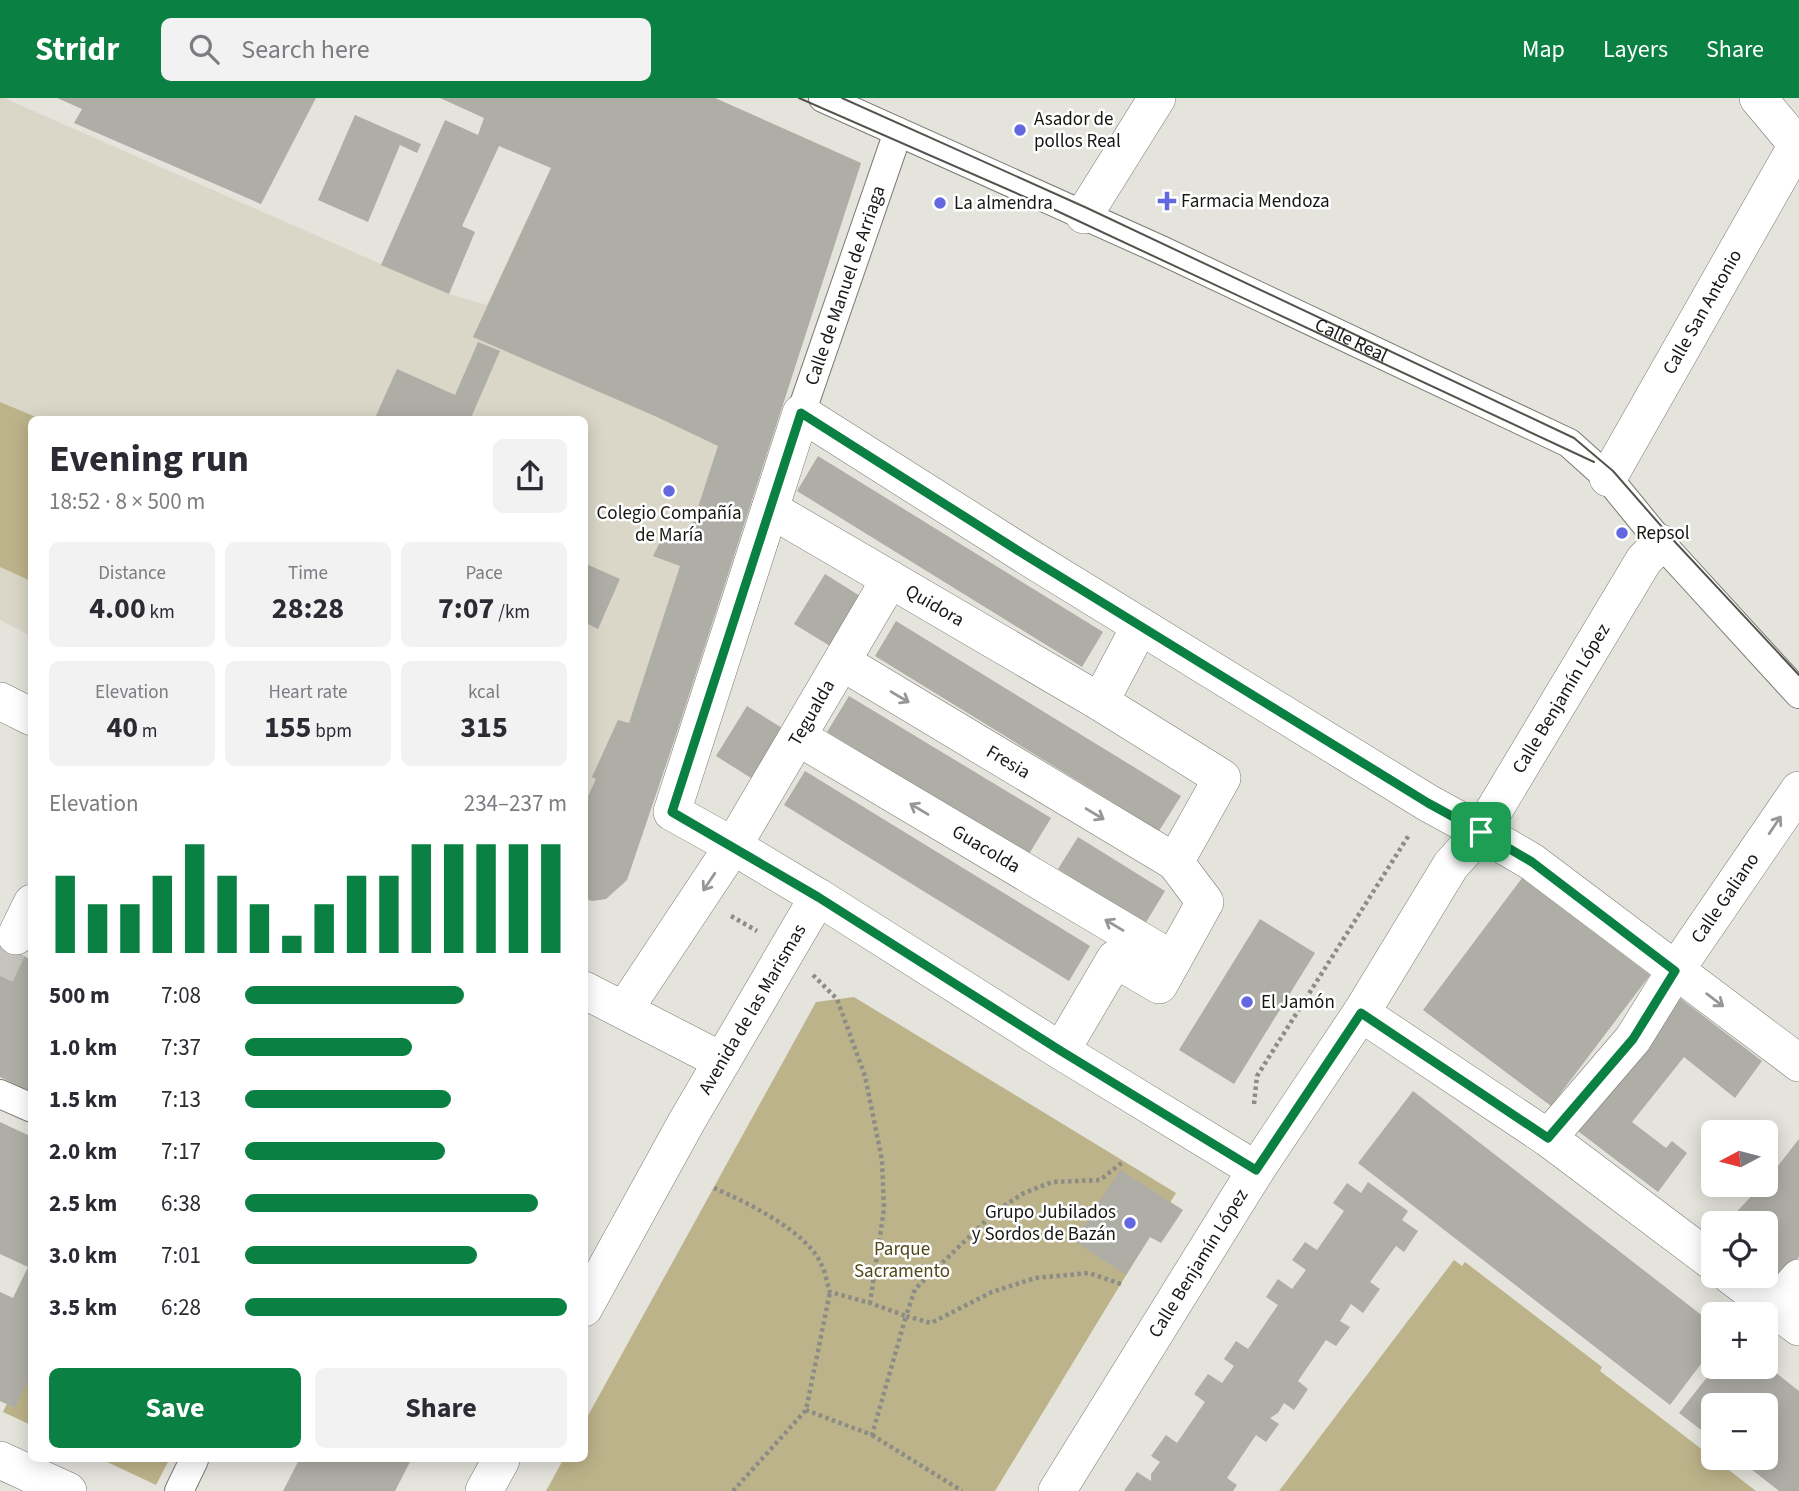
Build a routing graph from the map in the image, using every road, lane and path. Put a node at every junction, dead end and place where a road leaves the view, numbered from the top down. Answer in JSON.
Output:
{"nodes":[{"id":1,"x":823,"y":98,"type":"edge"},
{"id":2,"x":1157,"y":98,"type":"edge"},
{"id":3,"x":1758,"y":98,"type":"edge"},
{"id":4,"x":898,"y":132,"type":"junction"},
{"id":5,"x":1798,"y":146,"type":"edge"},
{"id":6,"x":1084,"y":215,"type":"junction"},
{"id":7,"x":801,"y":413,"type":"junction"},
{"id":8,"x":1608,"y":478,"type":"junction"},
{"id":9,"x":770,"y":509,"type":"junction"},
{"id":10,"x":1661,"y":543,"type":"junction"},
{"id":11,"x":890,"y":579,"type":"junction"},
{"id":12,"x":1140,"y":626,"type":"junction"},
{"id":13,"x":842,"y":662,"type":"junction"},
{"id":14,"x":1799,"y":694,"type":"edge"},
{"id":15,"x":0,"y":701,"type":"edge"},
{"id":16,"x":1101,"y":702,"type":"junction"},
{"id":17,"x":28,"y":715,"type":"edge"},
{"id":18,"x":798,"y":737,"type":"junction"},
{"id":19,"x":1799,"y":790,"type":"edge"},
{"id":20,"x":1481,"y":832,"type":"junction"},
{"id":21,"x":733,"y":846,"type":"junction"},
{"id":22,"x":1175,"y":862,"type":"junction"},
{"id":23,"x":818,"y":897,"type":"junction"},
{"id":24,"x":28,"y":912,"type":"edge"},
{"id":25,"x":725,"y":913,"type":"dead end"},
{"id":26,"x":14,"y":943,"type":"tunnel mouth"},
{"id":27,"x":788,"y":949,"type":"junction"},
{"id":28,"x":1173,"y":960,"type":"junction"},
{"id":29,"x":1675,"y":971,"type":"junction"},
{"id":30,"x":588,"y":992,"type":"edge"},
{"id":31,"x":624,"y":1010,"type":"junction"},
{"id":32,"x":1361,"y":1013,"type":"junction"},
{"id":33,"x":1061,"y":1051,"type":"junction"},
{"id":34,"x":722,"y":1061,"type":"junction"},
{"id":35,"x":1799,"y":1063,"type":"edge"},
{"id":36,"x":0,"y":1094,"type":"edge"},
{"id":37,"x":28,"y":1106,"type":"edge"},
{"id":38,"x":1548,"y":1138,"type":"junction"},
{"id":39,"x":1124,"y":1161,"type":"dead end"},
{"id":40,"x":1256,"y":1170,"type":"junction"},
{"id":41,"x":713,"y":1188,"type":"dead end"},
{"id":42,"x":1701,"y":1253,"type":"edge"},
{"id":43,"x":1799,"y":1278,"type":"edge"},
{"id":44,"x":1121,"y":1284,"type":"dead end"},
{"id":45,"x":1747,"y":1288,"type":"edge"},
{"id":46,"x":830,"y":1292,"type":"junction"},
{"id":47,"x":588,"y":1301,"type":"edge"},
{"id":48,"x":870,"y":1303,"type":"junction"},
{"id":49,"x":906,"y":1316,"type":"junction"},
{"id":50,"x":1786,"y":1317,"type":"edge"},
{"id":51,"x":806,"y":1410,"type":"junction"},
{"id":52,"x":872,"y":1435,"type":"junction"},
{"id":53,"x":0,"y":1460,"type":"edge"},
{"id":54,"x":193,"y":1462,"type":"edge"},
{"id":55,"x":500,"y":1462,"type":"edge"},
{"id":56,"x":68,"y":1491,"type":"edge"},
{"id":57,"x":179,"y":1491,"type":"edge"},
{"id":58,"x":484,"y":1491,"type":"edge"},
{"id":59,"x":733,"y":1491,"type":"edge"},
{"id":60,"x":962,"y":1491,"type":"edge"},
{"id":61,"x":1057,"y":1491,"type":"edge"}],
"edges":[{"from":1,"to":4,"type":"street","name":"Calle Real"},
{"from":2,"to":6,"type":"street"},
{"from":3,"to":5,"type":"street"},
{"from":4,"to":6,"type":"street","name":"Calle Real"},
{"from":4,"to":7,"type":"street","name":"Calle de Manuel de Arriaga"},
{"from":5,"to":8,"type":"street","name":"Calle San Antonio"},
{"from":6,"to":8,"type":"street","name":"Calle Real"},
{"from":7,"to":9,"type":"street","name":"Calle de Manuel de Arriaga"},
{"from":7,"to":12,"type":"street"},
{"from":8,"to":10,"type":"street","name":"Calle Real"},
{"from":9,"to":11,"type":"street","name":"Quidora"},
{"from":9,"to":21,"type":"street","name":"Calle de Manuel de Arriaga"},
{"from":10,"to":14,"type":"street","name":"Calle Real"},
{"from":10,"to":20,"type":"street","name":"Calle Benjamín López"},
{"from":11,"to":13,"type":"street","name":"Tegualda"},
{"from":11,"to":16,"type":"street","name":"Quidora"},
{"from":12,"to":16,"type":"street"},
{"from":12,"to":20,"type":"street"},
{"from":13,"to":18,"type":"street","name":"Tegualda"},
{"from":13,"to":22,"type":"street","name":"Fresia","one_way":true},
{"from":15,"to":17,"type":"street"},
{"from":16,"to":22,"type":"street","name":"Quidora"},
{"from":18,"to":21,"type":"street","name":"Tegualda"},
{"from":28,"to":18,"type":"street","name":"Guacolda","one_way":true},
{"from":29,"to":19,"type":"street","name":"Calle Galiano","one_way":true},
{"from":20,"to":29,"type":"street"},
{"from":20,"to":32,"type":"street","name":"Calle Benjamín López"},
{"from":21,"to":23,"type":"street"},
{"from":21,"to":31,"type":"street","one_way":true},
{"from":22,"to":28,"type":"street"},
{"from":23,"to":27,"type":"street","name":"Avenida de las Marismas"},
{"from":23,"to":33,"type":"street"},
{"from":24,"to":26,"type":"street"},
{"from":25,"to":27,"type":"path"},
{"from":27,"to":34,"type":"street","name":"Avenida de las Marismas"},
{"from":27,"to":48,"type":"path"},
{"from":28,"to":33,"type":"street"},
{"from":29,"to":35,"type":"street","one_way":true},
{"from":29,"to":38,"type":"street","name":"Calle Galiano"},
{"from":30,"to":31,"type":"street"},
{"from":31,"to":34,"type":"street"},
{"from":32,"to":38,"type":"street"},
{"from":32,"to":40,"type":"street","name":"Calle Benjamín López"},
{"from":33,"to":40,"type":"street"},
{"from":34,"to":47,"type":"street","name":"Avenida de las Marismas"},
{"from":36,"to":37,"type":"street"},
{"from":38,"to":42,"type":"street"},
{"from":39,"to":49,"type":"path"},
{"from":40,"to":61,"type":"street","name":"Calle Benjamín López"},
{"from":41,"to":46,"type":"path"},
{"from":43,"to":50,"type":"street"},
{"from":44,"to":49,"type":"path"},
{"from":45,"to":50,"type":"street"},
{"from":46,"to":48,"type":"path"},
{"from":46,"to":51,"type":"path"},
{"from":48,"to":49,"type":"path"},
{"from":49,"to":52,"type":"path"},
{"from":51,"to":52,"type":"path"},
{"from":51,"to":59,"type":"path"},
{"from":52,"to":60,"type":"path"},
{"from":53,"to":56,"type":"street"},
{"from":54,"to":57,"type":"street"},
{"from":55,"to":58,"type":"street"}]}
